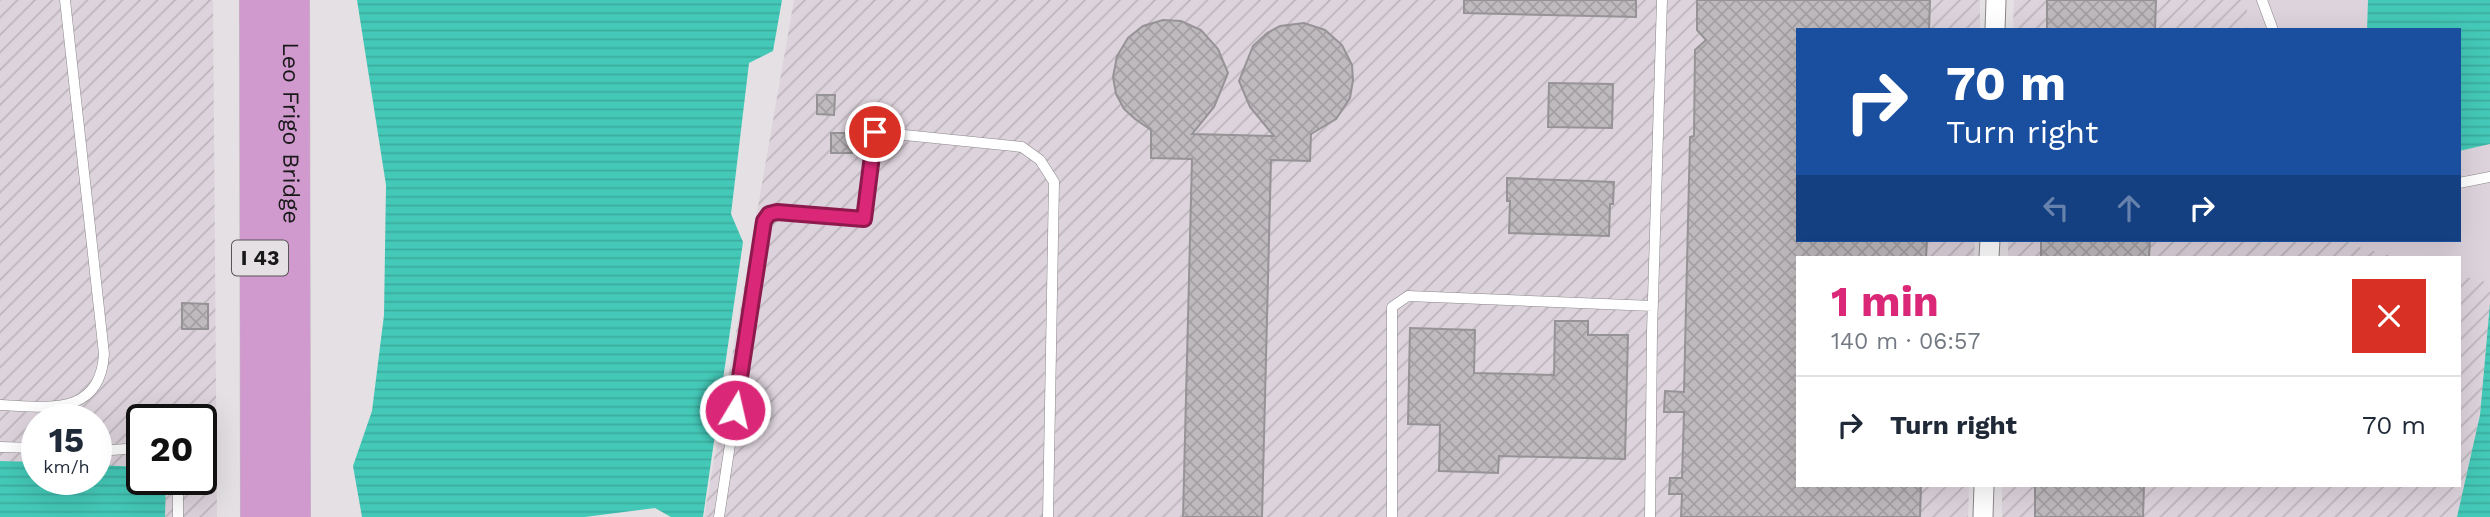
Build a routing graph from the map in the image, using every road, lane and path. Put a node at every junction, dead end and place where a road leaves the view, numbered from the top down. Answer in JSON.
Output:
{"nodes":[{"id":1,"x":65,"y":0,"type":"edge"},
{"id":2,"x":258,"y":0,"type":"edge"},
{"id":3,"x":292,"y":0,"type":"edge"},
{"id":4,"x":1662,"y":0,"type":"edge"},
{"id":5,"x":1996,"y":0,"type":"edge"},
{"id":6,"x":2262,"y":0,"type":"edge"},
{"id":7,"x":1995,"y":28,"type":"edge"},
{"id":8,"x":2272,"y":28,"type":"edge"},
{"id":9,"x":2490,"y":177,"type":"edge"},
{"id":10,"x":2461,"y":183,"type":"edge"},
{"id":11,"x":1653,"y":306,"type":"junction"},
{"id":12,"x":0,"y":405,"type":"edge"},
{"id":13,"x":0,"y":447,"type":"edge"},
{"id":14,"x":21,"y":448,"type":"edge"},
{"id":15,"x":1984,"y":487,"type":"edge"},
{"id":16,"x":178,"y":495,"type":"edge"},
{"id":17,"x":178,"y":517,"type":"edge"},
{"id":18,"x":259,"y":517,"type":"edge"},
{"id":19,"x":292,"y":517,"type":"edge"},
{"id":20,"x":719,"y":517,"type":"edge"},
{"id":21,"x":1048,"y":517,"type":"edge"},
{"id":22,"x":1392,"y":517,"type":"edge"},
{"id":23,"x":1650,"y":517,"type":"edge"},
{"id":24,"x":1983,"y":517,"type":"edge"}],
"edges":[{"from":1,"to":12,"type":"lane"},
{"from":2,"to":18,"type":"highway","number":"I 43"},
{"from":3,"to":19,"type":"highway","name":"Leo Frigo Bridge","number":"I 43"},
{"from":4,"to":11,"type":"lane"},
{"from":5,"to":7,"type":"street"},
{"from":6,"to":8,"type":"lane"},
{"from":9,"to":10,"type":"lane"},
{"from":11,"to":22,"type":"lane"},
{"from":11,"to":23,"type":"lane"},
{"from":13,"to":14,"type":"lane"},
{"from":15,"to":24,"type":"street"},
{"from":16,"to":17,"type":"lane"},
{"from":20,"to":21,"type":"lane"}]}
